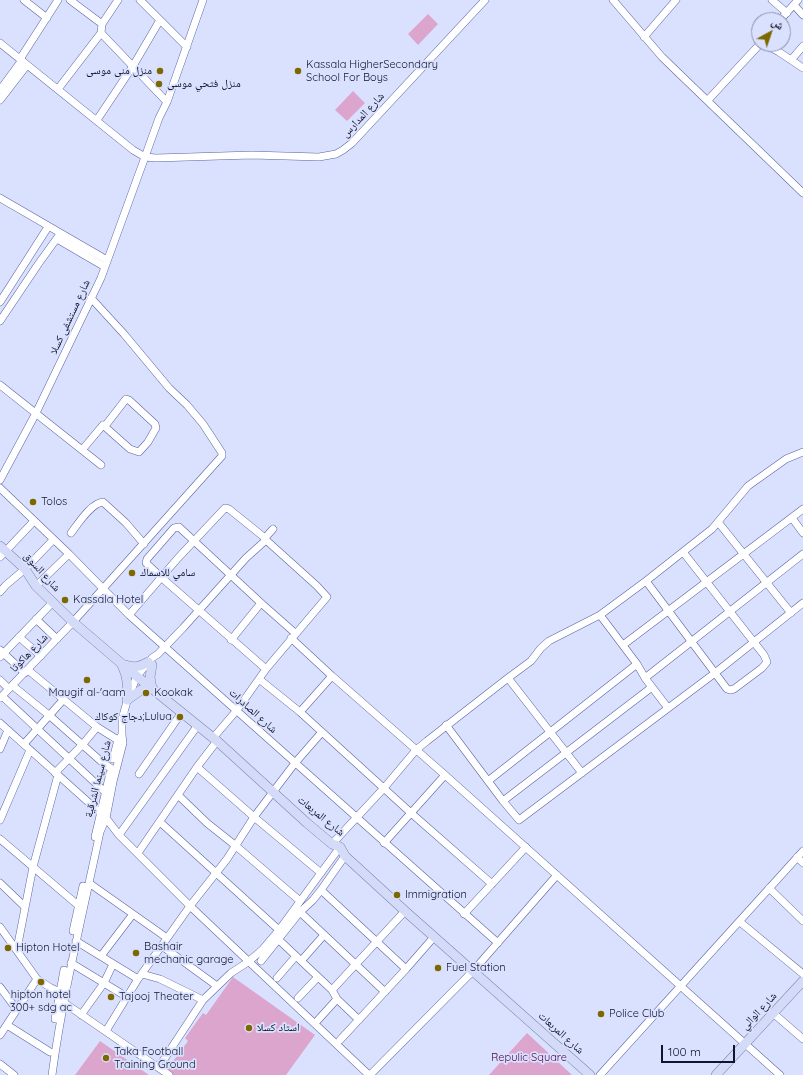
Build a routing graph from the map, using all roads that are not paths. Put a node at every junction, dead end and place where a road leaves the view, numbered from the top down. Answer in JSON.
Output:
{"nodes":[{"id":1,"x":24,"y":0,"type":"edge"},
{"id":2,"x":58,"y":0,"type":"edge"},
{"id":3,"x":70,"y":0,"type":"edge"},
{"id":4,"x":118,"y":0,"type":"edge"},
{"id":5,"x":140,"y":0,"type":"edge"},
{"id":6,"x":203,"y":0,"type":"edge"},
{"id":7,"x":485,"y":0,"type":"edge"},
{"id":8,"x":676,"y":0,"type":"edge"},
{"id":9,"x":772,"y":0,"type":"edge"},
{"id":10,"x":616,"y":1,"type":"edge"},
{"id":11,"x":796,"y":2,"type":"edge"},
{"id":12,"x":785,"y":12,"type":"edge"},
{"id":13,"x":787,"y":12,"type":"edge"},
{"id":14,"x":803,"y":14,"type":"edge"},
{"id":15,"x":47,"y":18,"type":"junction"},
{"id":16,"x":160,"y":20,"type":"junction"},
{"id":17,"x":102,"y":24,"type":"junction"},
{"id":18,"x":101,"y":32,"type":"junction"},
{"id":19,"x":644,"y":37,"type":"junction"},
{"id":20,"x":0,"y":43,"type":"edge"},
{"id":21,"x":803,"y":46,"type":"edge"},
{"id":22,"x":187,"y":47,"type":"junction"},
{"id":23,"x":753,"y":52,"type":"edge"},
{"id":24,"x":778,"y":52,"type":"edge"},
{"id":25,"x":791,"y":60,"type":"junction"},
{"id":26,"x":23,"y":61,"type":"junction"},
{"id":27,"x":133,"y":66,"type":"junction"},
{"id":28,"x":803,"y":68,"type":"edge"},
{"id":29,"x":58,"y":89,"type":"junction"},
{"id":30,"x":0,"y":90,"type":"edge"},
{"id":31,"x":0,"y":100,"type":"edge"},
{"id":32,"x":708,"y":100,"type":"junction"},
{"id":33,"x":167,"y":102,"type":"junction"},
{"id":34,"x":97,"y":120,"type":"junction"},
{"id":35,"x":144,"y":157,"type":"junction"},
{"id":36,"x":803,"y":193,"type":"edge"},
{"id":37,"x":0,"y":198,"type":"edge"},
{"id":38,"x":48,"y":227,"type":"junction"},
{"id":39,"x":58,"y":236,"type":"junction"},
{"id":40,"x":29,"y":256,"type":"junction"},
{"id":41,"x":38,"y":263,"type":"junction"},
{"id":42,"x":106,"y":264,"type":"junction"},
{"id":43,"x":92,"y":298,"type":"junction"},
{"id":44,"x":0,"y":302,"type":"edge"},
{"id":45,"x":0,"y":321,"type":"edge"},
{"id":46,"x":0,"y":385,"type":"edge"},
{"id":47,"x":36,"y":413,"type":"junction"},
{"id":48,"x":104,"y":425,"type":"junction"},
{"id":49,"x":82,"y":450,"type":"junction"},
{"id":50,"x":803,"y":452,"type":"edge"},
{"id":51,"x":101,"y":465,"type":"dead end"},
{"id":52,"x":1,"y":477,"type":"edge"},
{"id":53,"x":0,"y":488,"type":"edge"},
{"id":54,"x":803,"y":509,"type":"edge"},
{"id":55,"x":792,"y":518,"type":"junction"},
{"id":56,"x":34,"y":521,"type":"junction"},
{"id":57,"x":718,"y":522,"type":"junction"},
{"id":58,"x":273,"y":529,"type":"dead end"},
{"id":59,"x":71,"y":533,"type":"dead end"},
{"id":60,"x":803,"y":533,"type":"edge"},
{"id":61,"x":265,"y":539,"type":"junction"},
{"id":62,"x":53,"y":540,"type":"junction"},
{"id":63,"x":194,"y":541,"type":"junction"},
{"id":64,"x":144,"y":544,"type":"junction"},
{"id":65,"x":2,"y":551,"type":"edge"},
{"id":66,"x":683,"y":552,"type":"junction"},
{"id":67,"x":69,"y":554,"type":"junction"},
{"id":68,"x":744,"y":554,"type":"junction"},
{"id":69,"x":803,"y":554,"type":"edge"},
{"id":70,"x":25,"y":569,"type":"junction"},
{"id":71,"x":231,"y":575,"type":"junction"},
{"id":72,"x":162,"y":578,"type":"junction"},
{"id":73,"x":0,"y":579,"type":"edge"},
{"id":74,"x":646,"y":581,"type":"junction"},
{"id":75,"x":707,"y":582,"type":"junction"},
{"id":76,"x":766,"y":582,"type":"junction"},
{"id":77,"x":6,"y":585,"type":"junction"},
{"id":78,"x":36,"y":586,"type":"junction"},
{"id":79,"x":102,"y":588,"type":"junction"},
{"id":80,"x":0,"y":592,"type":"edge"},
{"id":81,"x":53,"y":602,"type":"junction"},
{"id":82,"x":803,"y":603,"type":"edge"},
{"id":83,"x":261,"y":604,"type":"junction"},
{"id":84,"x":199,"y":611,"type":"junction"},
{"id":85,"x":669,"y":611,"type":"junction"},
{"id":86,"x":729,"y":612,"type":"junction"},
{"id":87,"x":791,"y":613,"type":"junction"},
{"id":88,"x":129,"y":615,"type":"junction"},
{"id":89,"x":600,"y":615,"type":"junction"},
{"id":90,"x":36,"y":620,"type":"junction"},
{"id":91,"x":73,"y":622,"type":"junction"},
{"id":92,"x":294,"y":635,"type":"junction"},
{"id":93,"x":19,"y":637,"type":"junction"},
{"id":94,"x":57,"y":639,"type":"junction"},
{"id":95,"x":232,"y":640,"type":"junction"},
{"id":96,"x":691,"y":641,"type":"junction"},
{"id":97,"x":753,"y":643,"type":"junction"},
{"id":98,"x":623,"y":645,"type":"junction"},
{"id":99,"x":165,"y":647,"type":"junction"},
{"id":100,"x":1,"y":653,"type":"edge"},
{"id":101,"x":41,"y":656,"type":"junction"},
{"id":102,"x":120,"y":662,"type":"junction"},
{"id":103,"x":150,"y":664,"type":"junction"},
{"id":104,"x":637,"y":664,"type":"junction"},
{"id":105,"x":266,"y":669,"type":"junction"},
{"id":106,"x":26,"y":671,"type":"junction"},
{"id":107,"x":715,"y":673,"type":"junction"},
{"id":108,"x":332,"y":676,"type":"junction"},
{"id":109,"x":139,"y":678,"type":"junction"},
{"id":110,"x":508,"y":678,"type":"junction"},
{"id":111,"x":645,"y":678,"type":"junction"},
{"id":112,"x":259,"y":679,"type":"junction"},
{"id":113,"x":0,"y":680,"type":"edge"},
{"id":114,"x":11,"y":687,"type":"junction"},
{"id":115,"x":652,"y":687,"type":"junction"},
{"id":116,"x":151,"y":688,"type":"junction"},
{"id":117,"x":1,"y":697,"type":"edge"},
{"id":118,"x":127,"y":699,"type":"junction"},
{"id":119,"x":64,"y":700,"type":"junction"},
{"id":120,"x":668,"y":708,"type":"junction"},
{"id":121,"x":236,"y":710,"type":"junction"},
{"id":122,"x":182,"y":712,"type":"junction"},
{"id":123,"x":300,"y":712,"type":"junction"},
{"id":124,"x":50,"y":716,"type":"junction"},
{"id":125,"x":0,"y":723,"type":"edge"},
{"id":126,"x":198,"y":725,"type":"junction"},
{"id":127,"x":446,"y":725,"type":"junction"},
{"id":128,"x":97,"y":727,"type":"junction"},
{"id":129,"x":38,"y":729,"type":"junction"},
{"id":130,"x":8,"y":730,"type":"junction"},
{"id":131,"x":322,"y":732,"type":"junction"},
{"id":132,"x":551,"y":733,"type":"junction"},
{"id":133,"x":121,"y":739,"type":"junction"},
{"id":134,"x":215,"y":740,"type":"junction"},
{"id":135,"x":82,"y":744,"type":"junction"},
{"id":136,"x":27,"y":747,"type":"junction"},
{"id":137,"x":0,"y":750,"type":"edge"},
{"id":138,"x":416,"y":750,"type":"junction"},
{"id":139,"x":566,"y":753,"type":"junction"},
{"id":140,"x":68,"y":759,"type":"junction"},
{"id":141,"x":295,"y":763,"type":"junction"},
{"id":142,"x":197,"y":767,"type":"junction"},
{"id":143,"x":113,"y":770,"type":"junction"},
{"id":144,"x":582,"y":773,"type":"junction"},
{"id":145,"x":57,"y":774,"type":"junction"},
{"id":146,"x":139,"y":774,"type":"dead end"},
{"id":147,"x":445,"y":774,"type":"junction"},
{"id":148,"x":488,"y":781,"type":"junction"},
{"id":149,"x":384,"y":788,"type":"junction"},
{"id":150,"x":105,"y":792,"type":"junction"},
{"id":151,"x":274,"y":792,"type":"junction"},
{"id":152,"x":178,"y":796,"type":"junction"},
{"id":153,"x":503,"y":801,"type":"junction"},
{"id":154,"x":411,"y":814,"type":"junction"},
{"id":155,"x":103,"y":816,"type":"junction"},
{"id":156,"x":254,"y":818,"type":"junction"},
{"id":157,"x":356,"y":818,"type":"junction"},
{"id":158,"x":0,"y":820,"type":"edge"},
{"id":159,"x":160,"y":822,"type":"junction"},
{"id":160,"x":120,"y":835,"type":"junction"},
{"id":161,"x":0,"y":839,"type":"edge"},
{"id":162,"x":384,"y":843,"type":"junction"},
{"id":163,"x":336,"y":845,"type":"junction"},
{"id":164,"x":236,"y":846,"type":"junction"},
{"id":165,"x":526,"y":847,"type":"junction"},
{"id":166,"x":803,"y":851,"type":"edge"},
{"id":167,"x":138,"y":853,"type":"junction"},
{"id":168,"x":346,"y":856,"type":"junction"},
{"id":169,"x":797,"y":857,"type":"junction"},
{"id":170,"x":803,"y":863,"type":"edge"},
{"id":171,"x":33,"y":867,"type":"junction"},
{"id":172,"x":216,"y":873,"type":"junction"},
{"id":173,"x":321,"y":873,"type":"junction"},
{"id":174,"x":557,"y":875,"type":"junction"},
{"id":175,"x":89,"y":883,"type":"junction"},
{"id":176,"x":0,"y":884,"type":"edge"},
{"id":177,"x":492,"y":884,"type":"junction"},
{"id":178,"x":769,"y":888,"type":"junction"},
{"id":179,"x":321,"y":890,"type":"junction"},
{"id":180,"x":300,"y":901,"type":"junction"},
{"id":181,"x":79,"y":906,"type":"junction"},
{"id":182,"x":190,"y":906,"type":"junction"},
{"id":183,"x":25,"y":907,"type":"junction"},
{"id":184,"x":405,"y":911,"type":"junction"},
{"id":185,"x":300,"y":912,"type":"junction"},
{"id":186,"x":133,"y":914,"type":"junction"},
{"id":187,"x":464,"y":914,"type":"junction"},
{"id":188,"x":803,"y":921,"type":"edge"},
{"id":189,"x":740,"y":922,"type":"junction"},
{"id":190,"x":0,"y":927,"type":"edge"},
{"id":191,"x":279,"y":930,"type":"junction"},
{"id":192,"x":324,"y":935,"type":"junction"},
{"id":193,"x":434,"y":937,"type":"junction"},
{"id":194,"x":167,"y":938,"type":"junction"},
{"id":195,"x":278,"y":940,"type":"junction"},
{"id":196,"x":76,"y":941,"type":"junction"},
{"id":197,"x":377,"y":942,"type":"junction"},
{"id":198,"x":498,"y":943,"type":"junction"},
{"id":199,"x":162,"y":946,"type":"junction"},
{"id":200,"x":17,"y":949,"type":"junction"},
{"id":201,"x":101,"y":956,"type":"junction"},
{"id":202,"x":299,"y":959,"type":"junction"},
{"id":203,"x":261,"y":961,"type":"dead end"},
{"id":204,"x":71,"y":962,"type":"junction"},
{"id":205,"x":248,"y":962,"type":"junction"},
{"id":206,"x":113,"y":964,"type":"junction"},
{"id":207,"x":355,"y":965,"type":"junction"},
{"id":208,"x":406,"y":969,"type":"junction"},
{"id":209,"x":473,"y":971,"type":"junction"},
{"id":210,"x":803,"y":974,"type":"edge"},
{"id":211,"x":140,"y":976,"type":"junction"},
{"id":212,"x":318,"y":976,"type":"junction"},
{"id":213,"x":277,"y":978,"type":"dead end"},
{"id":214,"x":37,"y":979,"type":"junction"},
{"id":215,"x":803,"y":981,"type":"edge"},
{"id":216,"x":104,"y":983,"type":"junction"},
{"id":217,"x":217,"y":986,"type":"junction"},
{"id":218,"x":682,"y":986,"type":"junction"},
{"id":219,"x":0,"y":988,"type":"edge"},
{"id":220,"x":332,"y":990,"type":"junction"},
{"id":221,"x":60,"y":992,"type":"junction"},
{"id":222,"x":385,"y":992,"type":"junction"},
{"id":223,"x":127,"y":997,"type":"junction"},
{"id":224,"x":298,"y":998,"type":"dead end"},
{"id":225,"x":337,"y":998,"type":"junction"},
{"id":226,"x":203,"y":1000,"type":"junction"},
{"id":227,"x":63,"y":1002,"type":"junction"},
{"id":228,"x":17,"y":1010,"type":"junction"},
{"id":229,"x":773,"y":1013,"type":"junction"},
{"id":230,"x":81,"y":1015,"type":"junction"},
{"id":231,"x":318,"y":1020,"type":"dead end"},
{"id":232,"x":359,"y":1020,"type":"junction"},
{"id":233,"x":7,"y":1025,"type":"junction"},
{"id":234,"x":106,"y":1032,"type":"junction"},
{"id":235,"x":0,"y":1035,"type":"edge"},
{"id":236,"x":803,"y":1039,"type":"edge"},
{"id":237,"x":340,"y":1040,"type":"dead end"},
{"id":238,"x":745,"y":1044,"type":"junction"},
{"id":239,"x":50,"y":1052,"type":"junction"},
{"id":240,"x":0,"y":1064,"type":"edge"},
{"id":241,"x":164,"y":1072,"type":"edge"},
{"id":242,"x":14,"y":1075,"type":"edge"},
{"id":243,"x":47,"y":1075,"type":"edge"},
{"id":244,"x":52,"y":1075,"type":"edge"},
{"id":245,"x":369,"y":1075,"type":"edge"},
{"id":246,"x":590,"y":1075,"type":"edge"},
{"id":247,"x":600,"y":1075,"type":"edge"},
{"id":248,"x":716,"y":1075,"type":"edge"},
{"id":249,"x":780,"y":1075,"type":"edge"}],
"edges":[{"from":1,"to":15,"type":"street"},
{"from":2,"to":15,"type":"street"},
{"from":3,"to":17,"type":"street"},
{"from":4,"to":17,"type":"street"},
{"from":5,"to":16,"type":"street"},
{"from":6,"to":22,"type":"street","name":"شارع مستشفى كسلا"},
{"from":7,"to":35,"type":"street","name":"شارع المدارس"},
{"from":8,"to":19,"type":"street"},
{"from":9,"to":12,"type":"street"},
{"from":10,"to":19,"type":"street"},
{"from":11,"to":13,"type":"street"},
{"from":11,"to":14,"type":"street"},
{"from":15,"to":26,"type":"street"},
{"from":16,"to":22,"type":"street"},
{"from":16,"to":27,"type":"street"},
{"from":17,"to":18,"type":"street"},
{"from":18,"to":27,"type":"street"},
{"from":18,"to":29,"type":"street"},
{"from":19,"to":32,"type":"street"},
{"from":20,"to":26,"type":"street"},
{"from":21,"to":25,"type":"street"},
{"from":22,"to":33,"type":"street","name":"شارع مستشفى كسلا"},
{"from":23,"to":32,"type":"street"},
{"from":24,"to":25,"type":"street"},
{"from":25,"to":28,"type":"street"},
{"from":26,"to":29,"type":"street"},
{"from":26,"to":30,"type":"street"},
{"from":26,"to":31,"type":"street"},
{"from":27,"to":33,"type":"street"},
{"from":27,"to":34,"type":"street"},
{"from":29,"to":34,"type":"street"},
{"from":32,"to":36,"type":"street"},
{"from":33,"to":35,"type":"street","name":"شارع مستشفى كسلا"},
{"from":34,"to":35,"type":"street"},
{"from":35,"to":42,"type":"street","name":"شارع مستشفى كسلا"},
{"from":37,"to":38,"type":"street"},
{"from":38,"to":39,"type":"street"},
{"from":38,"to":40,"type":"street"},
{"from":39,"to":41,"type":"street"},
{"from":39,"to":42,"type":"street"},
{"from":40,"to":41,"type":"street"},
{"from":40,"to":44,"type":"street"},
{"from":41,"to":45,"type":"street"},
{"from":42,"to":43,"type":"street","name":"شارع مستشفى كسلا"},
{"from":43,"to":47,"type":"street","name":"شارع مستشفى كسلا"},
{"from":43,"to":64,"type":"street","name":"شارع هاكوتا"},
{"from":46,"to":47,"type":"street"},
{"from":47,"to":49,"type":"street"},
{"from":47,"to":52,"type":"street","name":"شارع مستشفى كسلا"},
{"from":48,"to":48,"type":"street"},
{"from":48,"to":49,"type":"street"},
{"from":49,"to":51,"type":"street"},
{"from":50,"to":57,"type":"street"},
{"from":53,"to":56,"type":"street","name":"شارع الصادرات"},
{"from":54,"to":55,"type":"street"},
{"from":55,"to":60,"type":"street"},
{"from":55,"to":68,"type":"street"},
{"from":56,"to":62,"type":"street","name":"شارع الصادرات"},
{"from":56,"to":65,"type":"street"},
{"from":57,"to":66,"type":"street"},
{"from":57,"to":68,"type":"street"},
{"from":58,"to":61,"type":"street"},
{"from":59,"to":64,"type":"street"},
{"from":61,"to":63,"type":"street"},
{"from":61,"to":71,"type":"street"},
{"from":61,"to":92,"type":"street"},
{"from":62,"to":67,"type":"street","name":"شارع الصادرات"},
{"from":62,"to":70,"type":"street"},
{"from":63,"to":71,"type":"street"},
{"from":63,"to":72,"type":"street"},
{"from":63,"to":72,"type":"street"},
{"from":64,"to":79,"type":"street","name":"شارع هاكوتا"},
{"from":65,"to":70,"type":"main road","name":"شارع السوق"},
{"from":66,"to":74,"type":"street"},
{"from":66,"to":75,"type":"street"},
{"from":67,"to":78,"type":"street"},
{"from":67,"to":79,"type":"street","name":"شارع الصادرات"},
{"from":68,"to":75,"type":"street"},
{"from":68,"to":76,"type":"street"},
{"from":69,"to":76,"type":"street"},
{"from":70,"to":77,"type":"street"},
{"from":70,"to":78,"type":"main road","name":"شارع السوق"},
{"from":71,"to":83,"type":"street"},
{"from":71,"to":84,"type":"street"},
{"from":72,"to":84,"type":"street"},
{"from":72,"to":88,"type":"street"},
{"from":73,"to":77,"type":"street"},
{"from":74,"to":85,"type":"street"},
{"from":74,"to":89,"type":"street"},
{"from":75,"to":85,"type":"street"},
{"from":75,"to":86,"type":"street"},
{"from":76,"to":86,"type":"street"},
{"from":76,"to":87,"type":"street"},
{"from":77,"to":80,"type":"street"},
{"from":78,"to":81,"type":"main road","name":"شارع السوق"},
{"from":79,"to":88,"type":"street","name":"شارع الصادرات"},
{"from":79,"to":91,"type":"street","name":"شارع هاكوتا"},
{"from":81,"to":90,"type":"street"},
{"from":81,"to":91,"type":"main road","name":"شارع السوق"},
{"from":82,"to":87,"type":"street"},
{"from":83,"to":92,"type":"street"},
{"from":83,"to":95,"type":"street"},
{"from":84,"to":95,"type":"street"},
{"from":84,"to":99,"type":"street"},
{"from":85,"to":96,"type":"street"},
{"from":85,"to":98,"type":"street"},
{"from":86,"to":96,"type":"street"},
{"from":86,"to":97,"type":"street"},
{"from":87,"to":97,"type":"street"},
{"from":88,"to":99,"type":"street","name":"شارع الصادرات"},
{"from":89,"to":98,"type":"street"},
{"from":89,"to":110,"type":"street"},
{"from":90,"to":93,"type":"street"},
{"from":90,"to":94,"type":"street"},
{"from":91,"to":94,"type":"street","name":"شارع هاكوتا"},
{"from":91,"to":102,"type":"main road","name":"شارع السوق"},
{"from":92,"to":105,"type":"street"},
{"from":92,"to":108,"type":"street"},
{"from":93,"to":100,"type":"street"},
{"from":93,"to":101,"type":"street"},
{"from":94,"to":101,"type":"street","name":"شارع هاكوتا"},
{"from":95,"to":105,"type":"street"},
{"from":96,"to":107,"type":"street"},
{"from":96,"to":111,"type":"street"},
{"from":97,"to":107,"type":"street"},
{"from":97,"to":107,"type":"street"},
{"from":98,"to":104,"type":"street"},
{"from":99,"to":103,"type":"street"},
{"from":99,"to":121,"type":"street","name":"شارع الصادرات"},
{"from":100,"to":106,"type":"street"},
{"from":101,"to":106,"type":"street","name":"شارع هاكوتا"},
{"from":102,"to":103,"type":"main road"},
{"from":102,"to":109,"type":"main road","name":"شارع المربعات"},
{"from":102,"to":118,"type":"main road"},
{"from":103,"to":109,"type":"street"},
{"from":103,"to":116,"type":"main road"},
{"from":104,"to":111,"type":"street"},
{"from":104,"to":132,"type":"street"},
{"from":105,"to":112,"type":"street"},
{"from":106,"to":114,"type":"street","name":"شارع هاكوتا"},
{"from":106,"to":119,"type":"street"},
{"from":107,"to":120,"type":"street"},
{"from":108,"to":123,"type":"street"},
{"from":108,"to":138,"type":"street"},
{"from":109,"to":116,"type":"main road","name":"شارع المربعات"},
{"from":109,"to":118,"type":"street"},
{"from":110,"to":127,"type":"street"},
{"from":110,"to":132,"type":"street"},
{"from":111,"to":115,"type":"street"},
{"from":112,"to":121,"type":"street"},
{"from":112,"to":123,"type":"street"},
{"from":113,"to":114,"type":"street"},
{"from":114,"to":117,"type":"street","name":"شارع هاكوتا"},
{"from":114,"to":124,"type":"street"},
{"from":115,"to":120,"type":"street"},
{"from":115,"to":139,"type":"street"},
{"from":116,"to":118,"type":"main road"},
{"from":116,"to":122,"type":"main road","name":"شارع المربعات"},
{"from":117,"to":129,"type":"street"},
{"from":118,"to":133,"type":"street","name":"شارع سينما الشرقية"},
{"from":119,"to":124,"type":"street"},
{"from":119,"to":128,"type":"street"},
{"from":120,"to":144,"type":"street"},
{"from":121,"to":134,"type":"street"},
{"from":121,"to":141,"type":"street","name":"شارع الصادرات"},
{"from":122,"to":126,"type":"main road","name":"شارع المربعات"},
{"from":122,"to":146,"type":"street"},
{"from":123,"to":131,"type":"street"},
{"from":124,"to":129,"type":"street"},
{"from":124,"to":135,"type":"street"},
{"from":125,"to":130,"type":"street"},
{"from":126,"to":134,"type":"main road","name":"شارع المربعات"},
{"from":126,"to":160,"type":"street"},
{"from":127,"to":138,"type":"street"},
{"from":127,"to":148,"type":"street"},
{"from":128,"to":133,"type":"street"},
{"from":128,"to":135,"type":"street"},
{"from":129,"to":136,"type":"street"},
{"from":129,"to":140,"type":"street"},
{"from":130,"to":136,"type":"street"},
{"from":130,"to":137,"type":"street"},
{"from":131,"to":141,"type":"street"},
{"from":131,"to":149,"type":"street"},
{"from":132,"to":139,"type":"street"},
{"from":132,"to":148,"type":"street"},
{"from":133,"to":143,"type":"street","name":"شارع سينما الشرقية"},
{"from":134,"to":142,"type":"street"},
{"from":134,"to":151,"type":"main road","name":"شارع المربعات"},
{"from":135,"to":140,"type":"street"},
{"from":135,"to":143,"type":"street"},
{"from":136,"to":145,"type":"street"},
{"from":136,"to":158,"type":"street"},
{"from":138,"to":147,"type":"street"},
{"from":138,"to":149,"type":"street"},
{"from":139,"to":144,"type":"street"},
{"from":139,"to":153,"type":"street"},
{"from":140,"to":145,"type":"street"},
{"from":140,"to":150,"type":"street"},
{"from":141,"to":151,"type":"street"},
{"from":141,"to":157,"type":"street","name":"شارع الصادرات"},
{"from":142,"to":152,"type":"street"},
{"from":142,"to":156,"type":"street"},
{"from":143,"to":150,"type":"street","name":"شارع سينما الشرقية"},
{"from":143,"to":155,"type":"street","name":"شارع سينما الشرقية"},
{"from":144,"to":153,"type":"street"},
{"from":145,"to":155,"type":"street"},
{"from":145,"to":171,"type":"street"},
{"from":147,"to":154,"type":"street"},
{"from":147,"to":165,"type":"street"},
{"from":148,"to":153,"type":"street"},
{"from":149,"to":154,"type":"street"},
{"from":149,"to":157,"type":"street"},
{"from":150,"to":155,"type":"street","name":"شارع سينما الشرقية"},
{"from":151,"to":156,"type":"street"},
{"from":151,"to":163,"type":"main road","name":"شارع المربعات"},
{"from":152,"to":159,"type":"street"},
{"from":152,"to":164,"type":"street"},
{"from":154,"to":162,"type":"street"},
{"from":154,"to":177,"type":"street"},
{"from":155,"to":160,"type":"street"},
{"from":155,"to":175,"type":"street","name":"شارع سينما الشرقية"},
{"from":155,"to":181,"type":"street","name":"شارع سينما الشرقية"},
{"from":156,"to":164,"type":"street"},
{"from":156,"to":173,"type":"street"},
{"from":157,"to":162,"type":"street","name":"شارع الصادرات"},
{"from":157,"to":163,"type":"street"},
{"from":159,"to":167,"type":"street"},
{"from":159,"to":172,"type":"street"},
{"from":160,"to":167,"type":"street"},
{"from":161,"to":171,"type":"street"},
{"from":162,"to":187,"type":"street","name":"شارع الصادرات"},
{"from":163,"to":168,"type":"main road","name":"شارع المربعات"},
{"from":163,"to":173,"type":"street"},
{"from":164,"to":172,"type":"street"},
{"from":164,"to":180,"type":"street"},
{"from":165,"to":174,"type":"street"},
{"from":165,"to":177,"type":"street"},
{"from":166,"to":169,"type":"street"},
{"from":167,"to":182,"type":"street"},
{"from":168,"to":179,"type":"street"},
{"from":168,"to":184,"type":"main road","name":"شارع المربعات"},
{"from":169,"to":170,"type":"street"},
{"from":169,"to":178,"type":"street"},
{"from":171,"to":181,"type":"street"},
{"from":171,"to":183,"type":"street"},
{"from":172,"to":182,"type":"street"},
{"from":172,"to":191,"type":"street"},
{"from":173,"to":180,"type":"street"},
{"from":174,"to":198,"type":"street"},
{"from":174,"to":218,"type":"street"},
{"from":175,"to":186,"type":"street"},
{"from":175,"to":196,"type":"street","name":"شارع سينما الشرقية"},
{"from":176,"to":183,"type":"street"},
{"from":177,"to":187,"type":"street"},
{"from":178,"to":188,"type":"street"},
{"from":178,"to":189,"type":"street"},
{"from":179,"to":185,"type":"street"},
{"from":179,"to":197,"type":"street"},
{"from":180,"to":191,"type":"street"},
{"from":181,"to":221,"type":"street","name":"شارع سينما الشرقية"},
{"from":182,"to":194,"type":"street"},
{"from":182,"to":205,"type":"street"},
{"from":183,"to":200,"type":"street"},
{"from":184,"to":193,"type":"main road","name":"شارع المربعات"},
{"from":184,"to":197,"type":"street"},
{"from":185,"to":192,"type":"street"},
{"from":185,"to":195,"type":"street"},
{"from":186,"to":194,"type":"street"},
{"from":186,"to":201,"type":"street"},
{"from":187,"to":198,"type":"street","name":"شارع الصادرات"},
{"from":189,"to":210,"type":"street"},
{"from":189,"to":218,"type":"street"},
{"from":190,"to":200,"type":"street"},
{"from":191,"to":205,"type":"street"},
{"from":192,"to":202,"type":"street"},
{"from":192,"to":207,"type":"street"},
{"from":193,"to":208,"type":"street"},
{"from":193,"to":209,"type":"main road","name":"شارع المربعات"},
{"from":194,"to":199,"type":"street"},
{"from":195,"to":202,"type":"street"},
{"from":195,"to":203,"type":"street"},
{"from":196,"to":201,"type":"street"},
{"from":196,"to":204,"type":"street","name":"شارع سينما الشرقية"},
{"from":197,"to":207,"type":"street"},
{"from":197,"to":208,"type":"street"},
{"from":198,"to":209,"type":"street"},
{"from":199,"to":211,"type":"street"},
{"from":199,"to":217,"type":"street"},
{"from":200,"to":214,"type":"street"},
{"from":201,"to":206,"type":"street"},
{"from":202,"to":212,"type":"street"},
{"from":202,"to":213,"type":"street"},
{"from":204,"to":216,"type":"street"},
{"from":204,"to":227,"type":"street","name":"شارع سينما الشرقية"},
{"from":205,"to":217,"type":"street"},
{"from":205,"to":245,"type":"street"},
{"from":206,"to":211,"type":"street"},
{"from":206,"to":216,"type":"street"},
{"from":207,"to":220,"type":"street"},
{"from":207,"to":222,"type":"street"},
{"from":208,"to":222,"type":"street"},
{"from":209,"to":245,"type":"street"},
{"from":209,"to":246,"type":"main road","name":"شارع المربعات"},
{"from":211,"to":223,"type":"street"},
{"from":211,"to":226,"type":"street"},
{"from":212,"to":220,"type":"street"},
{"from":212,"to":224,"type":"street"},
{"from":214,"to":221,"type":"street"},
{"from":214,"to":228,"type":"street"},
{"from":215,"to":229,"type":"main road","name":"شارع الوالي"},
{"from":216,"to":223,"type":"street"},
{"from":216,"to":230,"type":"street"},
{"from":217,"to":226,"type":"street"},
{"from":218,"to":238,"type":"street"},
{"from":218,"to":247,"type":"street"},
{"from":219,"to":228,"type":"street"},
{"from":220,"to":225,"type":"street"},
{"from":221,"to":239,"type":"street","name":"شارع سينما الشرقية"},
{"from":222,"to":232,"type":"street"},
{"from":223,"to":234,"type":"street"},
{"from":225,"to":231,"type":"street"},
{"from":225,"to":232,"type":"street"},
{"from":226,"to":241,"type":"street"},
{"from":227,"to":230,"type":"street"},
{"from":227,"to":244,"type":"street","name":"شارع سينما الشرقية"},
{"from":228,"to":233,"type":"street"},
{"from":229,"to":236,"type":"street"},
{"from":229,"to":238,"type":"main road","name":"شارع الوالي"},
{"from":230,"to":234,"type":"street"},
{"from":232,"to":237,"type":"street"},
{"from":233,"to":235,"type":"street"},
{"from":233,"to":239,"type":"street"},
{"from":234,"to":241,"type":"street"},
{"from":238,"to":248,"type":"main road","name":"شارع الوالي"},
{"from":238,"to":249,"type":"street"},
{"from":239,"to":243,"type":"street","name":"شارع سينما الشرقية"},
{"from":240,"to":242,"type":"street"}]}
